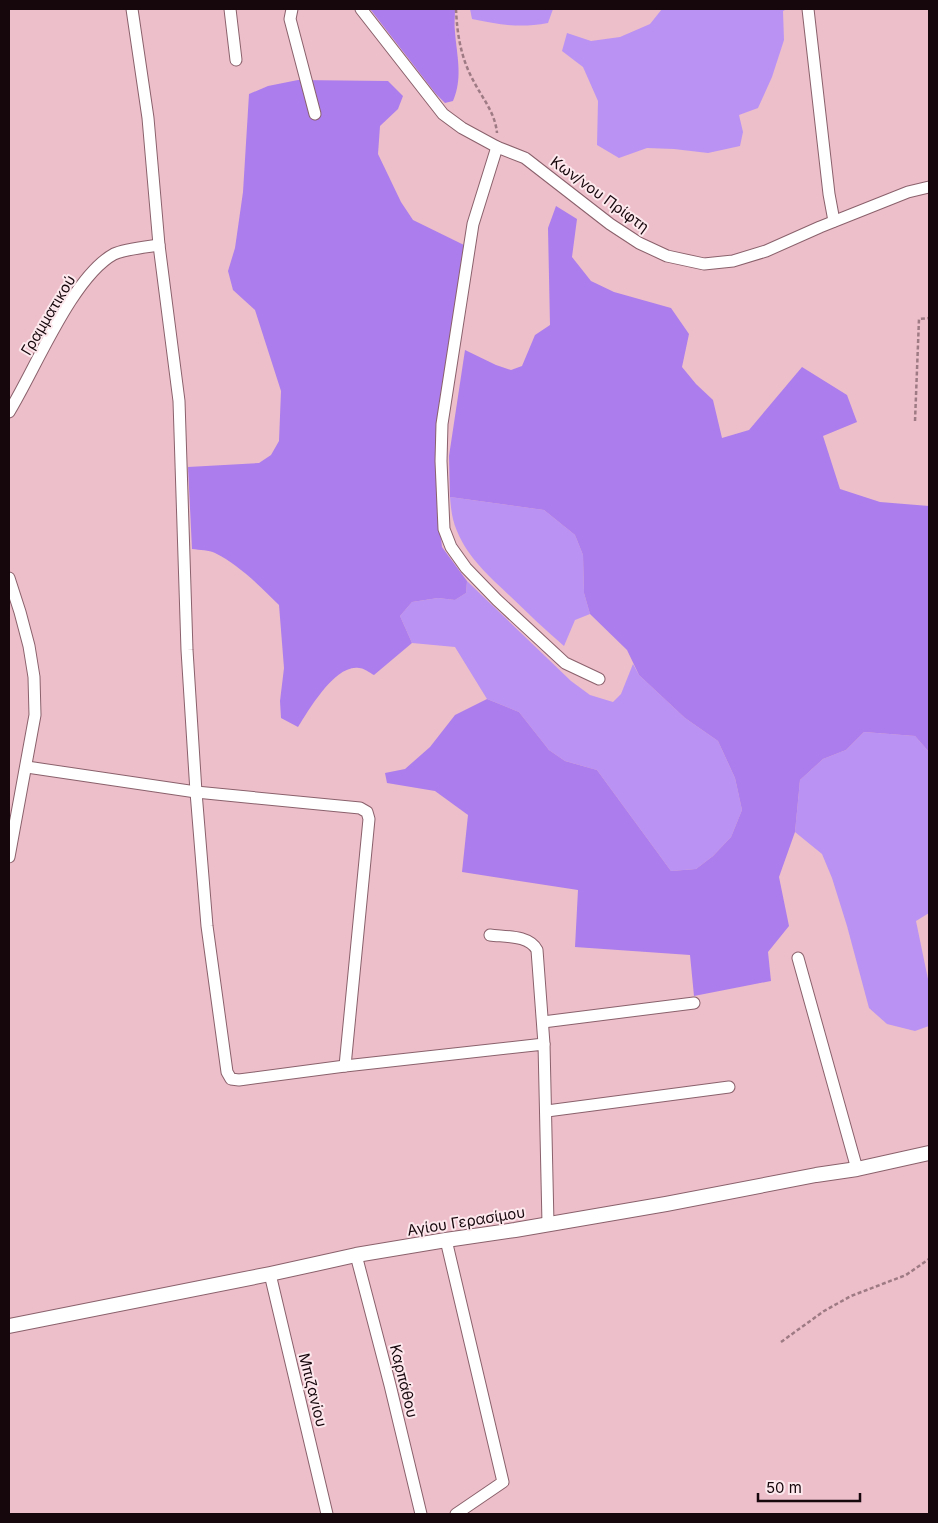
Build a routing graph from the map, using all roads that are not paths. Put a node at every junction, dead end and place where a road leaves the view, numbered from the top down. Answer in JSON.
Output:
{"nodes":[{"id":1,"x":132,"y":9,"type":"edge"},
{"id":2,"x":230,"y":9,"type":"edge"},
{"id":3,"x":292,"y":9,"type":"edge"},
{"id":4,"x":361,"y":9,"type":"edge"},
{"id":5,"x":808,"y":9,"type":"edge"},
{"id":6,"x":236,"y":60,"type":"dead end"},
{"id":7,"x":315,"y":114,"type":"dead end"},
{"id":8,"x":497,"y":147,"type":"junction"},
{"id":9,"x":929,"y":187,"type":"edge"},
{"id":10,"x":834,"y":221,"type":"junction"},
{"id":11,"x":159,"y":245,"type":"junction"},
{"id":12,"x":9,"y":412,"type":"edge"},
{"id":13,"x":9,"y":578,"type":"edge"},
{"id":14,"x":599,"y":679,"type":"dead end"},
{"id":15,"x":27,"y":766,"type":"junction"},
{"id":16,"x":196,"y":792,"type":"junction"},
{"id":17,"x":9,"y":857,"type":"edge"},
{"id":18,"x":490,"y":935,"type":"dead end"},
{"id":19,"x":798,"y":958,"type":"dead end"},
{"id":20,"x":694,"y":1003,"type":"dead end"},
{"id":21,"x":543,"y":1022,"type":"junction"},
{"id":22,"x":544,"y":1044,"type":"junction"},
{"id":23,"x":345,"y":1066,"type":"junction"},
{"id":24,"x":729,"y":1087,"type":"dead end"},
{"id":25,"x":547,"y":1111,"type":"junction"},
{"id":26,"x":929,"y":1153,"type":"edge"},
{"id":27,"x":857,"y":1169,"type":"junction"},
{"id":28,"x":548,"y":1224,"type":"junction"},
{"id":29,"x":446,"y":1240,"type":"junction"},
{"id":30,"x":356,"y":1255,"type":"junction"},
{"id":31,"x":270,"y":1274,"type":"junction"},
{"id":32,"x":9,"y":1326,"type":"edge"},
{"id":33,"x":327,"y":1514,"type":"edge"},
{"id":34,"x":421,"y":1514,"type":"edge"},
{"id":35,"x":456,"y":1514,"type":"edge"}],
"edges":[{"from":1,"to":11,"type":"street"},
{"from":2,"to":6,"type":"street"},
{"from":3,"to":7,"type":"street"},
{"from":4,"to":8,"type":"street","name":"Κων/νου Πρίφτη"},
{"from":5,"to":10,"type":"street"},
{"from":8,"to":10,"type":"street","name":"Κων/νου Πρίφτη"},
{"from":8,"to":14,"type":"street"},
{"from":9,"to":10,"type":"street","name":"Κων/νου Πρίφτη"},
{"from":11,"to":12,"type":"street","name":"Γραμματικού"},
{"from":11,"to":16,"type":"street"},
{"from":13,"to":15,"type":"street"},
{"from":15,"to":16,"type":"street"},
{"from":15,"to":17,"type":"street"},
{"from":16,"to":23,"type":"street"},
{"from":16,"to":23,"type":"street"},
{"from":18,"to":21,"type":"street"},
{"from":19,"to":27,"type":"street"},
{"from":20,"to":21,"type":"street"},
{"from":21,"to":22,"type":"street"},
{"from":22,"to":23,"type":"street"},
{"from":22,"to":25,"type":"street"},
{"from":24,"to":25,"type":"street"},
{"from":25,"to":28,"type":"street"},
{"from":26,"to":27,"type":"street","name":"Αγίου Γερασίμου"},
{"from":27,"to":28,"type":"street","name":"Αγίου Γερασίμου"},
{"from":28,"to":29,"type":"street","name":"Αγίου Γερασίμου"},
{"from":29,"to":30,"type":"street","name":"Αγίου Γερασίμου"},
{"from":29,"to":35,"type":"street"},
{"from":30,"to":31,"type":"street","name":"Αγίου Γερασίμου"},
{"from":30,"to":34,"type":"street","name":"Καρπάθου"},
{"from":31,"to":32,"type":"street","name":"Αγίου Γερασίμου"},
{"from":31,"to":33,"type":"street","name":"Μπιζανίου"}]}
